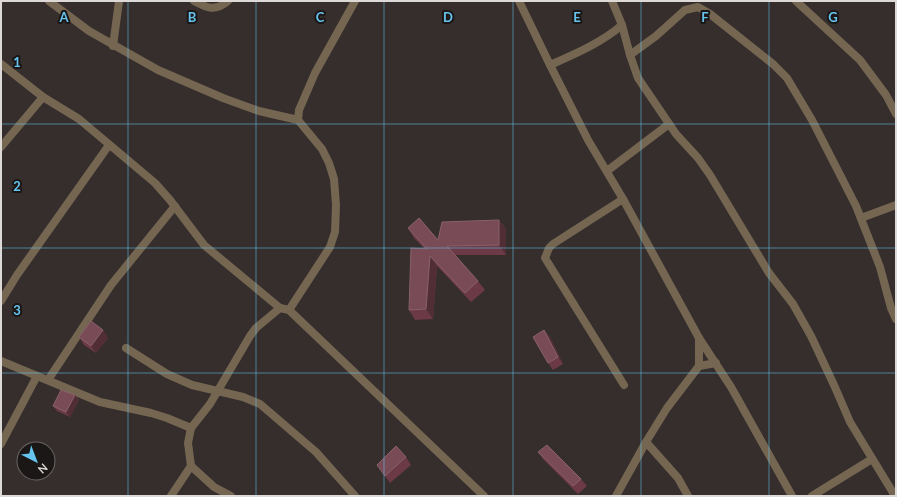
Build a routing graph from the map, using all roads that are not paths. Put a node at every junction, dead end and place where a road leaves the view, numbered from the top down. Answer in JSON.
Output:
{"nodes":[{"id":1,"x":49,"y":1,"type":"edge"},
{"id":2,"x":119,"y":1,"type":"edge"},
{"id":3,"x":194,"y":1,"type":"edge"},
{"id":4,"x":228,"y":1,"type":"edge"},
{"id":5,"x":356,"y":1,"type":"edge"},
{"id":6,"x":519,"y":1,"type":"edge"},
{"id":7,"x":612,"y":1,"type":"edge"},
{"id":8,"x":796,"y":1,"type":"edge"},
{"id":9,"x":622,"y":25,"type":"junction"},
{"id":10,"x":113,"y":46,"type":"junction"},
{"id":11,"x":630,"y":56,"type":"junction"},
{"id":12,"x":1,"y":64,"type":"edge"},
{"id":13,"x":550,"y":65,"type":"junction"},
{"id":14,"x":43,"y":97,"type":"junction"},
{"id":15,"x":896,"y":114,"type":"edge"},
{"id":16,"x":298,"y":120,"type":"junction"},
{"id":17,"x":669,"y":124,"type":"junction"},
{"id":18,"x":108,"y":145,"type":"junction"},
{"id":19,"x":1,"y":147,"type":"edge"},
{"id":20,"x":607,"y":170,"type":"junction"},
{"id":21,"x":623,"y":199,"type":"junction"},
{"id":22,"x":896,"y":204,"type":"edge"},
{"id":23,"x":175,"y":206,"type":"junction"},
{"id":24,"x":861,"y":218,"type":"junction"},
{"id":25,"x":1,"y":301,"type":"edge"},
{"id":26,"x":280,"y":308,"type":"junction"},
{"id":27,"x":289,"y":310,"type":"junction"},
{"id":28,"x":896,"y":319,"type":"edge"},
{"id":29,"x":699,"y":338,"type":"junction"},
{"id":30,"x":126,"y":348,"type":"dead end"},
{"id":31,"x":1,"y":361,"type":"edge"},
{"id":32,"x":716,"y":363,"type":"junction"},
{"id":33,"x":699,"y":366,"type":"junction"},
{"id":34,"x":37,"y":376,"type":"junction"},
{"id":35,"x":48,"y":380,"type":"junction"},
{"id":36,"x":624,"y":385,"type":"dead end"},
{"id":37,"x":218,"y":391,"type":"junction"},
{"id":38,"x":191,"y":428,"type":"junction"},
{"id":39,"x":646,"y":442,"type":"junction"},
{"id":40,"x":1,"y":444,"type":"edge"},
{"id":41,"x":872,"y":460,"type":"junction"},
{"id":42,"x":191,"y":466,"type":"junction"},
{"id":43,"x":171,"y":496,"type":"edge"},
{"id":44,"x":231,"y":496,"type":"edge"},
{"id":45,"x":355,"y":496,"type":"edge"},
{"id":46,"x":484,"y":496,"type":"edge"},
{"id":47,"x":616,"y":496,"type":"edge"},
{"id":48,"x":688,"y":496,"type":"edge"},
{"id":49,"x":792,"y":496,"type":"edge"},
{"id":50,"x":812,"y":496,"type":"edge"},
{"id":51,"x":895,"y":496,"type":"edge"}],
"edges":[{"from":1,"to":10,"type":"street"},
{"from":2,"to":10,"type":"street"},
{"from":3,"to":4,"type":"street"},
{"from":5,"to":16,"type":"street"},
{"from":6,"to":13,"type":"street"},
{"from":7,"to":9,"type":"street"},
{"from":8,"to":15,"type":"street"},
{"from":9,"to":11,"type":"street"},
{"from":9,"to":13,"type":"street"},
{"from":10,"to":16,"type":"street"},
{"from":11,"to":17,"type":"street"},
{"from":11,"to":24,"type":"street"},
{"from":12,"to":14,"type":"street"},
{"from":13,"to":20,"type":"street"},
{"from":14,"to":18,"type":"street"},
{"from":14,"to":19,"type":"street"},
{"from":16,"to":27,"type":"street"},
{"from":17,"to":20,"type":"street"},
{"from":17,"to":41,"type":"street"},
{"from":18,"to":23,"type":"street"},
{"from":18,"to":25,"type":"street"},
{"from":20,"to":21,"type":"street"},
{"from":21,"to":29,"type":"street"},
{"from":21,"to":36,"type":"street"},
{"from":22,"to":24,"type":"street"},
{"from":23,"to":26,"type":"street"},
{"from":23,"to":35,"type":"street"},
{"from":24,"to":28,"type":"street"},
{"from":26,"to":27,"type":"street"},
{"from":26,"to":37,"type":"street"},
{"from":27,"to":46,"type":"street"},
{"from":29,"to":32,"type":"street"},
{"from":29,"to":33,"type":"street"},
{"from":30,"to":37,"type":"street"},
{"from":31,"to":34,"type":"street"},
{"from":32,"to":33,"type":"street"},
{"from":32,"to":49,"type":"street"},
{"from":33,"to":39,"type":"street"},
{"from":34,"to":35,"type":"street"},
{"from":34,"to":40,"type":"street"},
{"from":35,"to":38,"type":"street"},
{"from":37,"to":38,"type":"street"},
{"from":37,"to":45,"type":"street"},
{"from":38,"to":42,"type":"street"},
{"from":39,"to":47,"type":"street"},
{"from":39,"to":48,"type":"street"},
{"from":41,"to":50,"type":"street"},
{"from":41,"to":51,"type":"street"},
{"from":42,"to":43,"type":"street"},
{"from":42,"to":44,"type":"street"}]}
